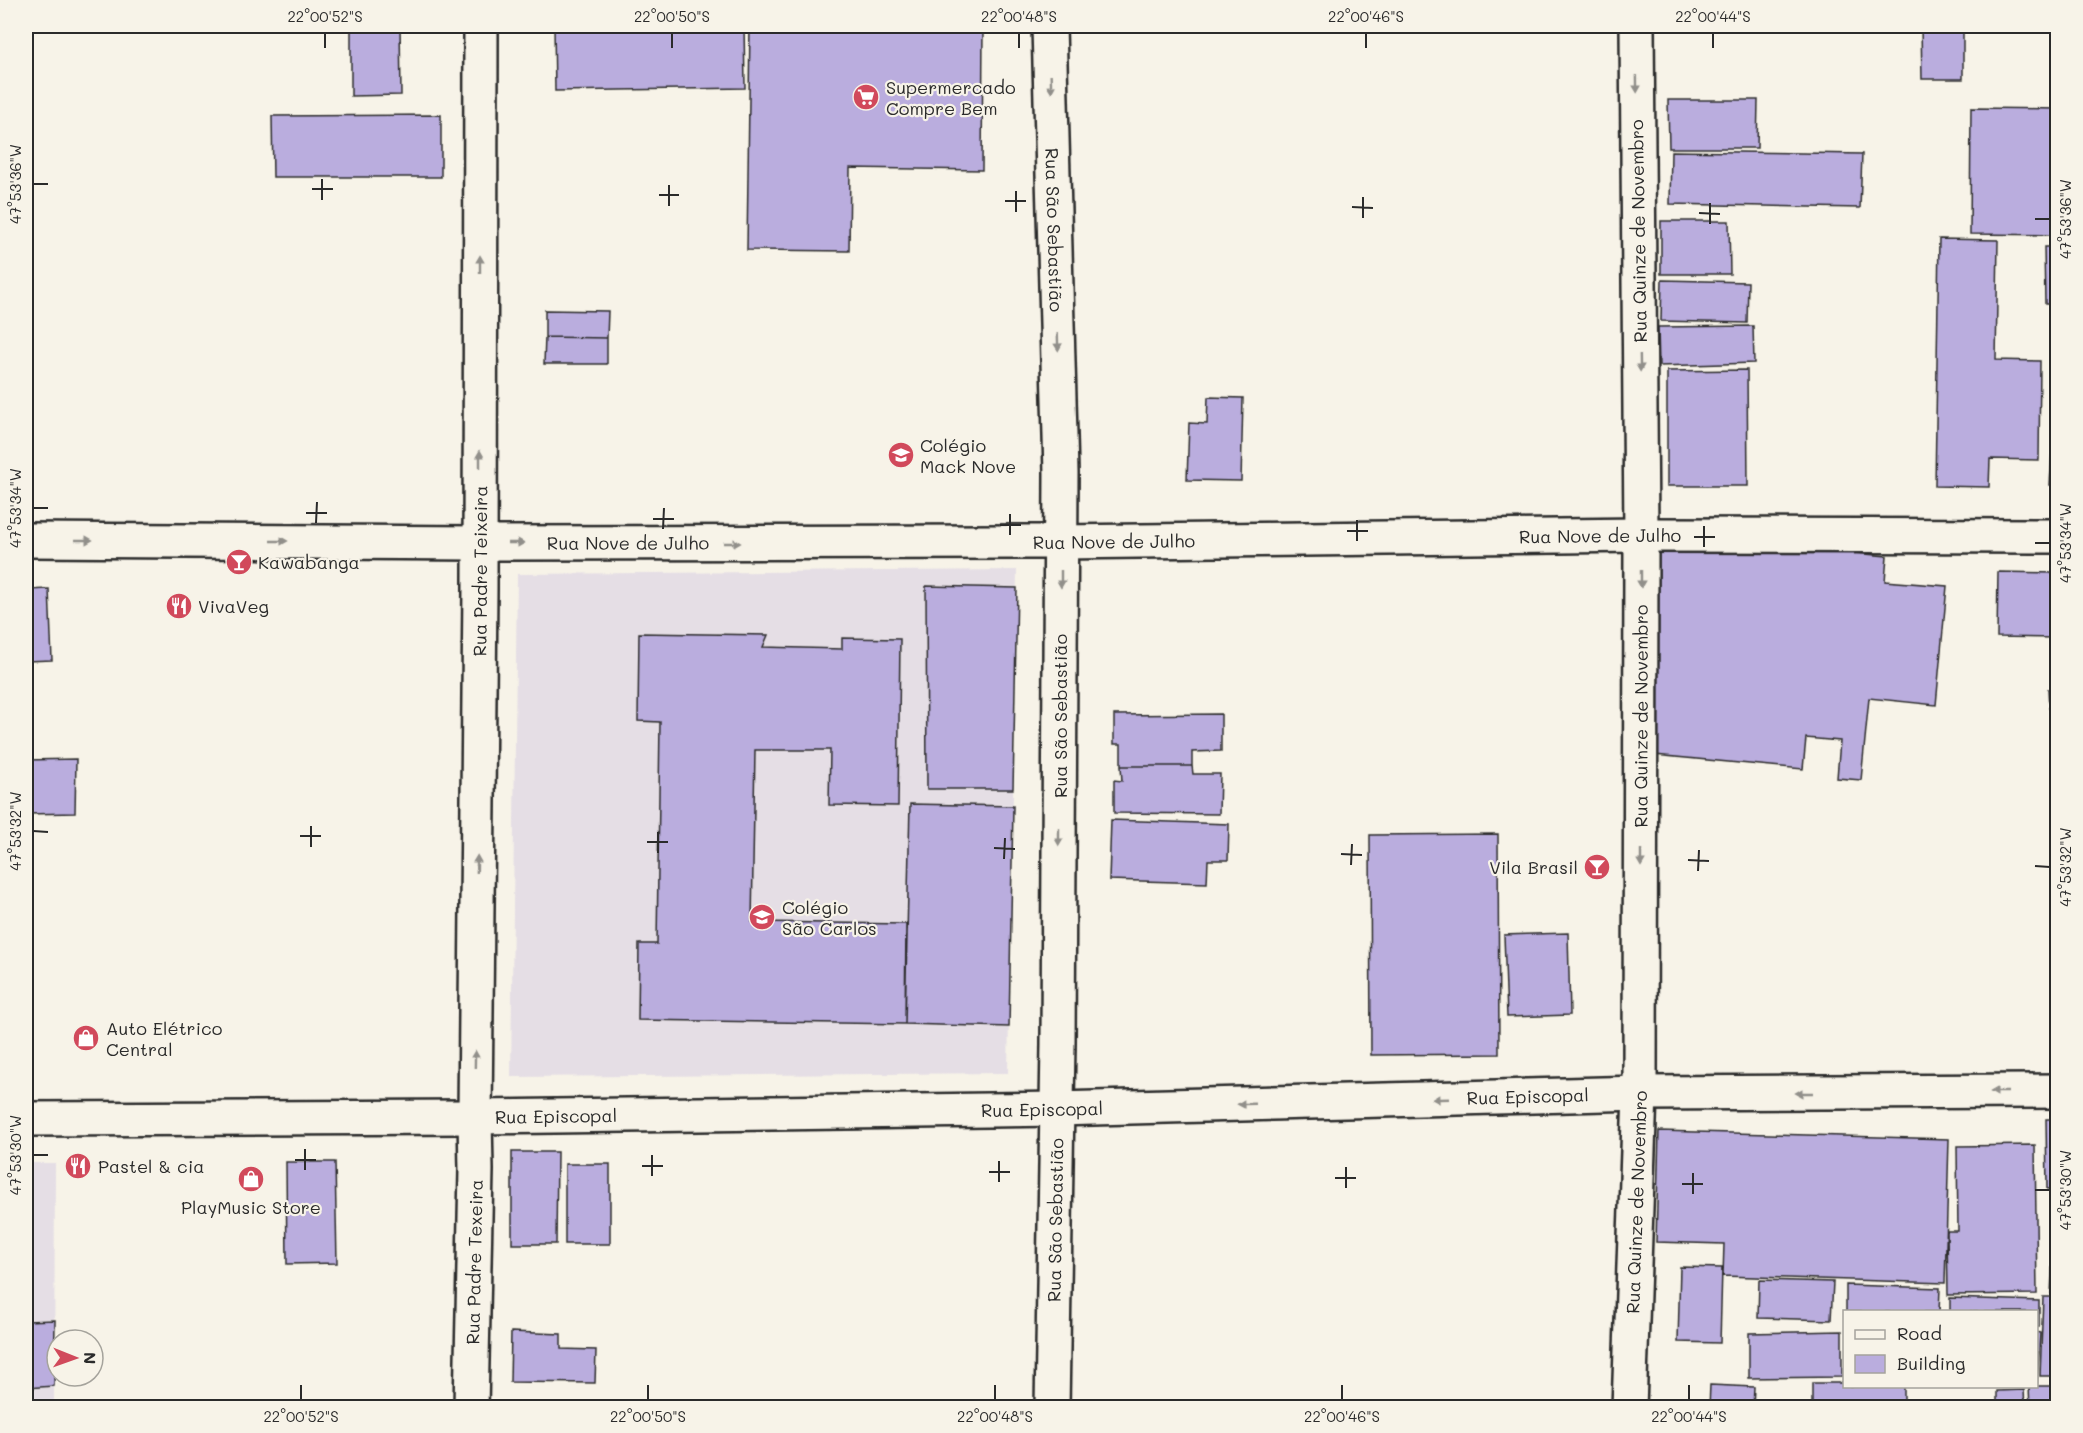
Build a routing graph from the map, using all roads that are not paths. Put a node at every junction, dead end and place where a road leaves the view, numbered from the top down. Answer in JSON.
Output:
{"nodes":[{"id":1,"x":481,"y":26,"type":"edge"},
{"id":2,"x":1049,"y":26,"type":"edge"},
{"id":3,"x":1637,"y":26,"type":"edge"},
{"id":4,"x":1641,"y":535,"type":"junction"},
{"id":5,"x":2058,"y":536,"type":"edge"},
{"id":6,"x":26,"y":540,"type":"edge"},
{"id":7,"x":1061,"y":542,"type":"junction"},
{"id":8,"x":479,"y":543,"type":"junction"},
{"id":9,"x":2058,"y":1091,"type":"edge"},
{"id":10,"x":1640,"y":1093,"type":"junction"},
{"id":11,"x":1057,"y":1109,"type":"junction"},
{"id":12,"x":475,"y":1117,"type":"junction"},
{"id":13,"x":26,"y":1119,"type":"edge"},
{"id":14,"x":471,"y":1407,"type":"edge"},
{"id":15,"x":1052,"y":1407,"type":"edge"},
{"id":16,"x":1629,"y":1407,"type":"edge"}],
"edges":[{"from":8,"to":1,"type":"main road","name":"Rua Padre Teixeira","one_way":true},
{"from":2,"to":7,"type":"main road","name":"Rua São Sebastião","one_way":true},
{"from":3,"to":4,"type":"main road","name":"Rua Quinze de Novembro","one_way":true},
{"from":4,"to":5,"type":"main road","name":"Rua Nove de Julho"},
{"from":4,"to":7,"type":"main road","name":"Rua Nove de Julho"},
{"from":4,"to":10,"type":"main road","name":"Rua Quinze de Novembro","one_way":true},
{"from":6,"to":8,"type":"main road","name":"Rua Nove de Julho","one_way":true},
{"from":8,"to":7,"type":"main road","name":"Rua Nove de Julho","one_way":true},
{"from":7,"to":11,"type":"main road","name":"Rua São Sebastião","one_way":true},
{"from":12,"to":8,"type":"main road","name":"Rua Padre Teixeira","one_way":true},
{"from":9,"to":10,"type":"main road","name":"Rua Episcopal","one_way":true},
{"from":10,"to":11,"type":"main road","name":"Rua Episcopal","one_way":true},
{"from":10,"to":16,"type":"main road","name":"Rua Quinze de Novembro"},
{"from":11,"to":12,"type":"main road","name":"Rua Episcopal"},
{"from":11,"to":15,"type":"main road","name":"Rua São Sebastião"},
{"from":12,"to":13,"type":"main road","name":"Rua Episcopal"},
{"from":12,"to":14,"type":"main road","name":"Rua Padre Texeira"}]}
